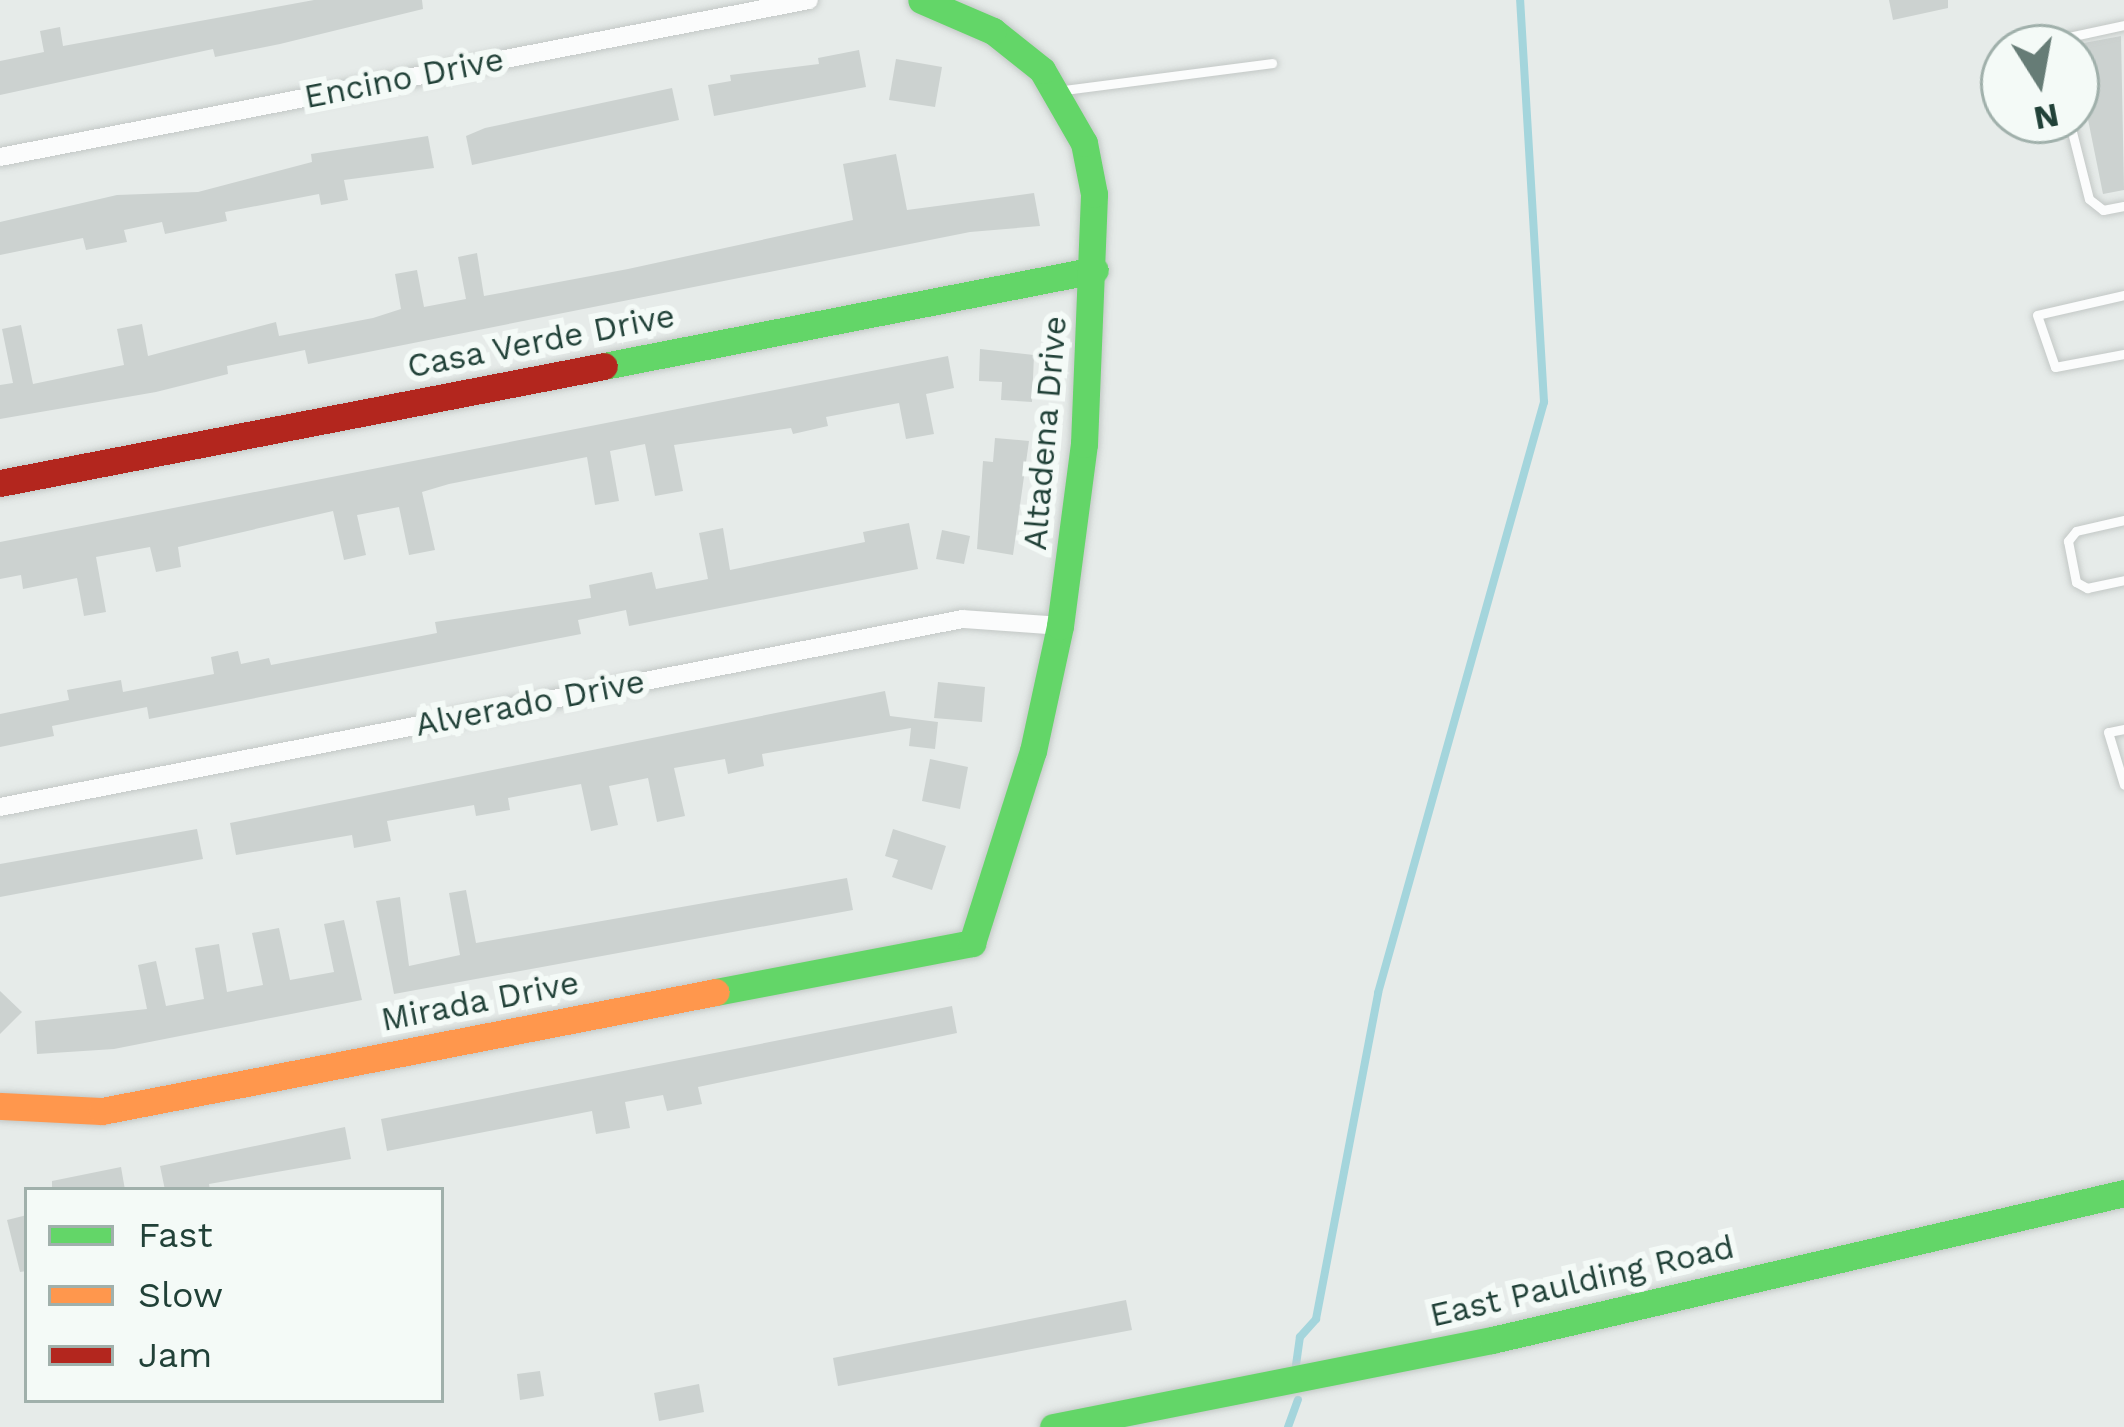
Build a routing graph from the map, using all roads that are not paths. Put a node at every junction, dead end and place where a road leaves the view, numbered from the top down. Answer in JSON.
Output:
{"nodes":[{"id":1,"x":808,"y":0,"type":"edge"},
{"id":2,"x":921,"y":0,"type":"edge"},
{"id":3,"x":1272,"y":63,"type":"dead end"},
{"id":4,"x":1057,"y":91,"type":"junction"},
{"id":5,"x":2075,"y":144,"type":"edge"},
{"id":6,"x":0,"y":157,"type":"edge"},
{"id":7,"x":2124,"y":206,"type":"edge"},
{"id":8,"x":1095,"y":270,"type":"junction"},
{"id":9,"x":2124,"y":296,"type":"edge"},
{"id":10,"x":2124,"y":353,"type":"edge"},
{"id":11,"x":0,"y":484,"type":"edge"},
{"id":12,"x":2124,"y":520,"type":"edge"},
{"id":13,"x":2124,"y":580,"type":"edge"},
{"id":14,"x":1060,"y":626,"type":"junction"},
{"id":15,"x":2124,"y":728,"type":"edge"},
{"id":16,"x":2124,"y":785,"type":"edge"},
{"id":17,"x":0,"y":807,"type":"edge"},
{"id":18,"x":972,"y":943,"type":"joint"},
{"id":19,"x":0,"y":1106,"type":"edge"},
{"id":20,"x":2124,"y":1192,"type":"edge"},
{"id":21,"x":1053,"y":1427,"type":"edge"}],
"edges":[{"from":1,"to":6,"type":"street","name":"Encino Drive"},
{"from":2,"to":4,"type":"street","name":"Altadena Drive"},
{"from":3,"to":4,"type":"lane"},
{"from":4,"to":8,"type":"street","name":"Altadena Drive"},
{"from":5,"to":7,"type":"lane"},
{"from":8,"to":11,"type":"street","name":"Casa Verde Drive"},
{"from":8,"to":14,"type":"street","name":"Altadena Drive"},
{"from":9,"to":10,"type":"lane"},
{"from":12,"to":13,"type":"lane"},
{"from":14,"to":17,"type":"street","name":"Alverado Drive"},
{"from":14,"to":18,"type":"street","name":"Altadena Drive"},
{"from":15,"to":16,"type":"lane"},
{"from":18,"to":19,"type":"street","name":"Mirada Drive"},
{"from":20,"to":21,"type":"street","name":"East Paulding Road"}]}
